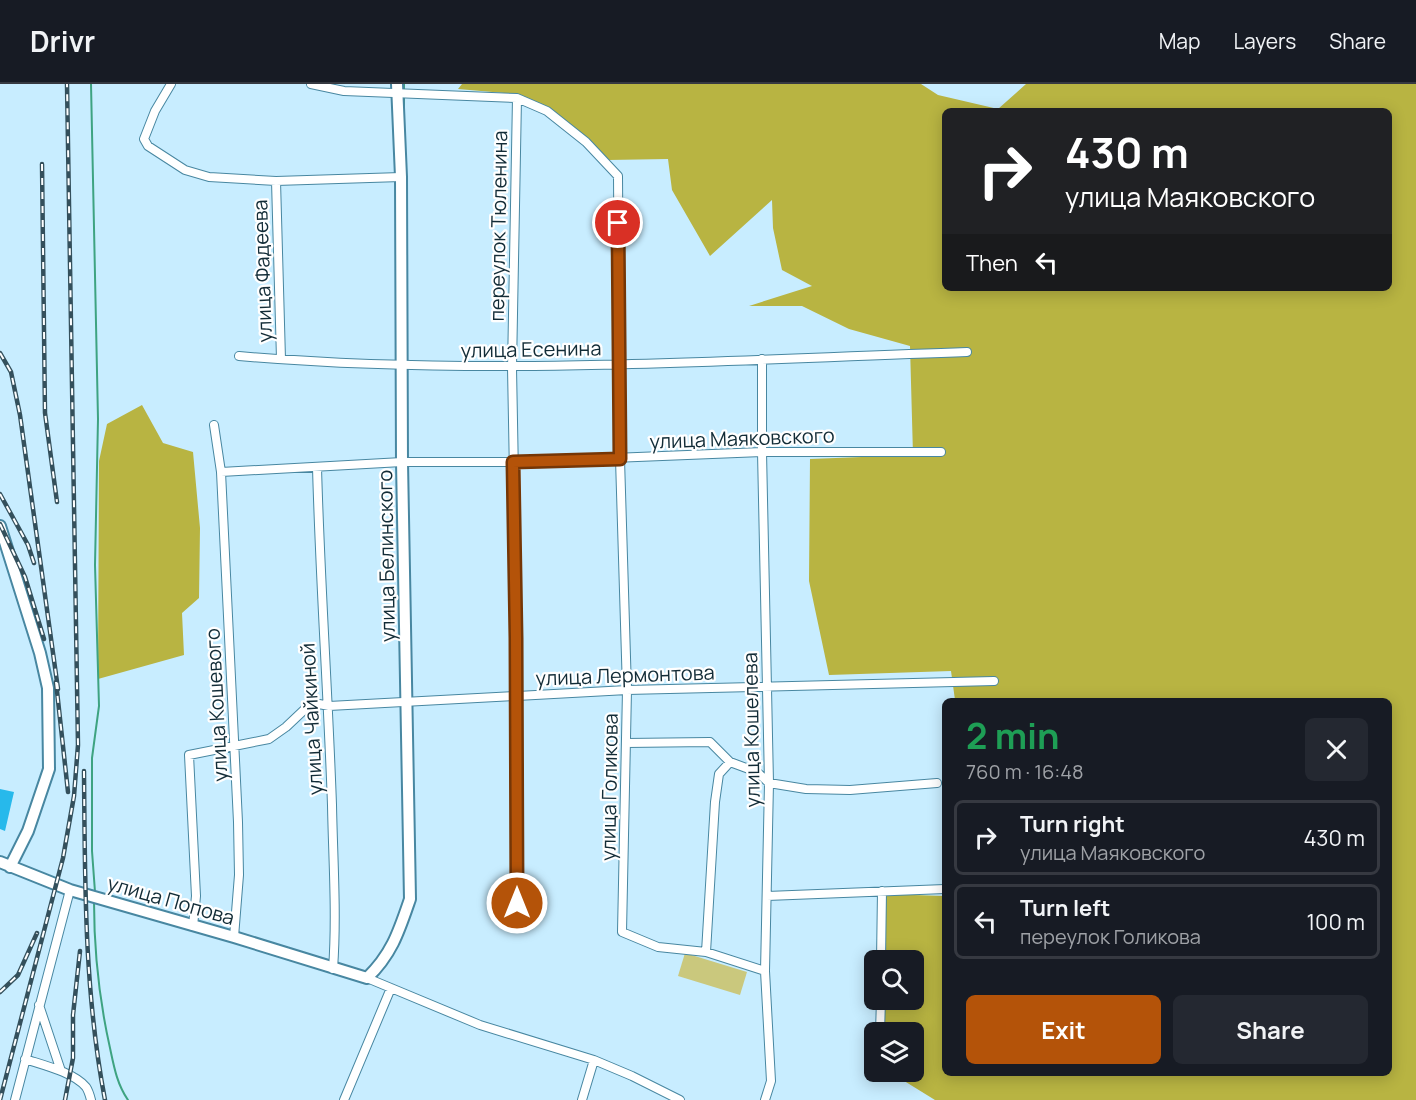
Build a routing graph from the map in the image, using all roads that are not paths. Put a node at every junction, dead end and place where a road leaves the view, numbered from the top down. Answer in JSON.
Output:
{"nodes":[{"id":1,"x":171,"y":84,"type":"edge"},
{"id":2,"x":311,"y":84,"type":"edge"},
{"id":3,"x":397,"y":88,"type":"edge"},
{"id":4,"x":517,"y":98,"type":"junction"},
{"id":5,"x":401,"y":177,"type":"junction"},
{"id":6,"x":276,"y":181,"type":"junction"},
{"id":7,"x":967,"y":352,"type":"dead end"},
{"id":8,"x":239,"y":356,"type":"dead end"},
{"id":9,"x":281,"y":359,"type":"junction"},
{"id":10,"x":762,"y":359,"type":"junction"},
{"id":11,"x":620,"y":364,"type":"junction"},
{"id":12,"x":401,"y":365,"type":"junction"},
{"id":13,"x":512,"y":368,"type":"junction"},
{"id":14,"x":214,"y":425,"type":"dead end"},
{"id":15,"x":762,"y":452,"type":"junction"},
{"id":16,"x":941,"y":452,"type":"dead end"},
{"id":17,"x":620,"y":459,"type":"junction"},
{"id":18,"x":402,"y":462,"type":"junction"},
{"id":19,"x":513,"y":462,"type":"junction"},
{"id":20,"x":316,"y":467,"type":"junction"},
{"id":21,"x":221,"y":472,"type":"junction"},
{"id":22,"x":0,"y":526,"type":"edge"},
{"id":23,"x":994,"y":681,"type":"dead end"},
{"id":24,"x":768,"y":687,"type":"junction"},
{"id":25,"x":627,"y":690,"type":"junction"},
{"id":26,"x":516,"y":696,"type":"junction"},
{"id":27,"x":407,"y":703,"type":"junction"},
{"id":28,"x":329,"y":706,"type":"junction"},
{"id":29,"x":626,"y":743,"type":"junction"},
{"id":30,"x":234,"y":746,"type":"junction"},
{"id":31,"x":730,"y":762,"type":"junction"},
{"id":32,"x":769,"y":783,"type":"junction"},
{"id":33,"x":937,"y":783,"type":"dead end"},
{"id":34,"x":5,"y":864,"type":"edge"},
{"id":35,"x":942,"y":889,"type":"edge"},
{"id":36,"x":70,"y":890,"type":"junction"},
{"id":37,"x":882,"y":891,"type":"junction"},
{"id":38,"x":767,"y":896,"type":"junction"},
{"id":39,"x":193,"y":926,"type":"junction"},
{"id":40,"x":517,"y":926,"type":"dead end"},
{"id":41,"x":234,"y":937,"type":"junction"},
{"id":42,"x":881,"y":950,"type":"edge"},
{"id":43,"x":706,"y":952,"type":"junction"},
{"id":44,"x":333,"y":969,"type":"junction"},
{"id":45,"x":765,"y":971,"type":"junction"},
{"id":46,"x":368,"y":978,"type":"junction"},
{"id":47,"x":391,"y":988,"type":"junction"},
{"id":48,"x":39,"y":1004,"type":"junction"},
{"id":49,"x":25,"y":1059,"type":"junction"},
{"id":50,"x":594,"y":1060,"type":"junction"},
{"id":51,"x":60,"y":1071,"type":"junction"},
{"id":52,"x":15,"y":1100,"type":"edge"},
{"id":53,"x":91,"y":1100,"type":"edge"},
{"id":54,"x":344,"y":1100,"type":"edge"},
{"id":55,"x":582,"y":1100,"type":"edge"},
{"id":56,"x":680,"y":1100,"type":"edge"},
{"id":57,"x":765,"y":1100,"type":"edge"}],
"edges":[{"from":1,"to":6,"type":"street"},
{"from":2,"to":3,"type":"street"},
{"from":3,"to":4,"type":"street"},
{"from":3,"to":5,"type":"street","name":"улица Белинского"},
{"from":4,"to":11,"type":"street","name":"улица Голикова"},
{"from":4,"to":13,"type":"street","name":"переулок Тюленина"},
{"from":5,"to":6,"type":"street"},
{"from":5,"to":12,"type":"street","name":"улица Белинского"},
{"from":6,"to":9,"type":"street","name":"улица Фадеева"},
{"from":7,"to":10,"type":"street","name":"улица Есенина"},
{"from":8,"to":9,"type":"street","name":"улица Есенина"},
{"from":9,"to":12,"type":"street","name":"улица Есенина"},
{"from":10,"to":11,"type":"street","name":"улица Есенина"},
{"from":10,"to":15,"type":"street","name":"улица Кошелева"},
{"from":11,"to":13,"type":"street","name":"улица Есенина"},
{"from":11,"to":17,"type":"street","name":"улица Голикова"},
{"from":12,"to":13,"type":"street","name":"улица Есенина"},
{"from":12,"to":18,"type":"street","name":"улица Белинского"},
{"from":13,"to":19,"type":"street","name":"переулок Тюленина"},
{"from":14,"to":21,"type":"street","name":"улица Кошевого"},
{"from":15,"to":16,"type":"street","name":"улица Маяковского"},
{"from":15,"to":17,"type":"street","name":"улица Маяковского"},
{"from":15,"to":24,"type":"street","name":"улица Кошелева"},
{"from":17,"to":19,"type":"street","name":"улица Маяковского"},
{"from":17,"to":25,"type":"street","name":"улица Голикова"},
{"from":18,"to":19,"type":"street","name":"улица Маяковского"},
{"from":18,"to":20,"type":"street","name":"улица Маяковского"},
{"from":18,"to":27,"type":"street","name":"улица Белинского"},
{"from":19,"to":26,"type":"street","name":"переулок Тюленина"},
{"from":20,"to":21,"type":"street","name":"улица Маяковского"},
{"from":20,"to":28,"type":"street","name":"улица Чайкиной"},
{"from":21,"to":30,"type":"street","name":"улица Кошевого"},
{"from":22,"to":34,"type":"street"},
{"from":23,"to":24,"type":"street","name":"улица Лермонтова"},
{"from":24,"to":25,"type":"street","name":"улица Лермонтова"},
{"from":24,"to":32,"type":"street","name":"улица Кошелева"},
{"from":25,"to":26,"type":"street","name":"улица Лермонтова"},
{"from":25,"to":29,"type":"street","name":"улица Голикова"},
{"from":26,"to":27,"type":"street","name":"улица Лермонтова"},
{"from":26,"to":40,"type":"street","name":"переулок Тюленина"},
{"from":27,"to":28,"type":"street","name":"улица Лермонтова"},
{"from":27,"to":46,"type":"street","name":"улица Белинского"},
{"from":28,"to":30,"type":"street","name":"улица Лермонтова"},
{"from":28,"to":44,"type":"street","name":"улица Чайкиной"},
{"from":29,"to":31,"type":"street"},
{"from":29,"to":43,"type":"street","name":"улица Голикова"},
{"from":30,"to":39,"type":"street","name":"улица Лермонтова"},
{"from":30,"to":41,"type":"street","name":"улица Кошевого"},
{"from":31,"to":32,"type":"street"},
{"from":31,"to":43,"type":"street"},
{"from":32,"to":33,"type":"street"},
{"from":32,"to":38,"type":"street","name":"улица Кошелева"},
{"from":34,"to":36,"type":"street","name":"улица Попова"},
{"from":35,"to":37,"type":"street"},
{"from":36,"to":39,"type":"street","name":"улица Попова"},
{"from":36,"to":48,"type":"street"},
{"from":37,"to":38,"type":"street"},
{"from":37,"to":42,"type":"street"},
{"from":38,"to":45,"type":"street","name":"улица Кошелева"},
{"from":39,"to":41,"type":"street","name":"улица Попова"},
{"from":41,"to":44,"type":"street","name":"улица Попова"},
{"from":43,"to":45,"type":"street","name":"улица Голикова"},
{"from":44,"to":46,"type":"street"},
{"from":45,"to":57,"type":"street","name":"улица Кошелева"},
{"from":46,"to":47,"type":"street"},
{"from":47,"to":50,"type":"street"},
{"from":47,"to":54,"type":"street"},
{"from":48,"to":49,"type":"street"},
{"from":48,"to":51,"type":"street"},
{"from":49,"to":51,"type":"street"},
{"from":49,"to":52,"type":"street"},
{"from":50,"to":55,"type":"street"},
{"from":50,"to":56,"type":"street"},
{"from":51,"to":53,"type":"street"}]}
